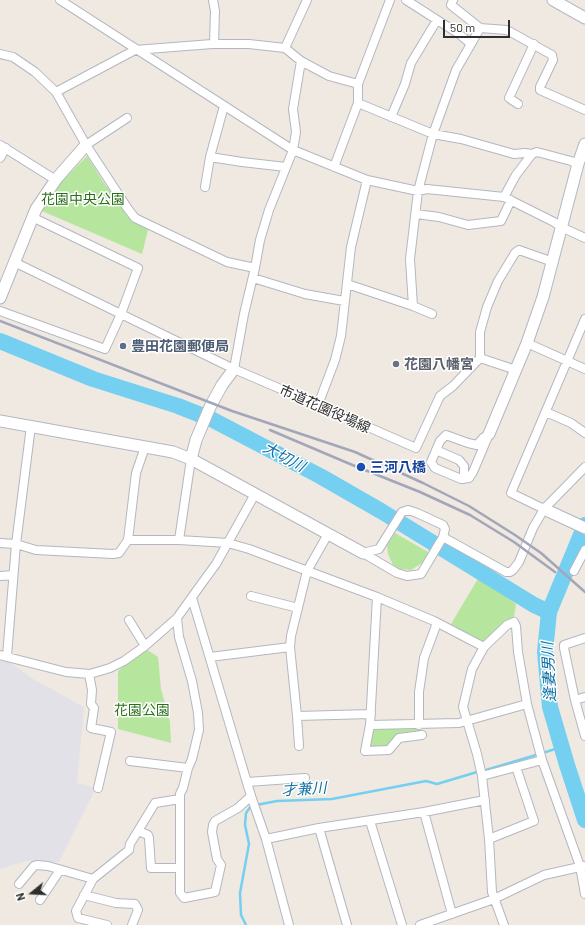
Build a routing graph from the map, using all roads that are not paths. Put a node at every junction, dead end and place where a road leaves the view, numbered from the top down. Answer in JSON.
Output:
{"nodes":[{"id":1,"x":60,"y":0,"type":"edge"},
{"id":2,"x":213,"y":0,"type":"edge"},
{"id":3,"x":307,"y":0,"type":"edge"},
{"id":4,"x":390,"y":0,"type":"edge"},
{"id":5,"x":406,"y":0,"type":"edge"},
{"id":6,"x":453,"y":0,"type":"edge"},
{"id":7,"x":553,"y":0,"type":"edge"},
{"id":8,"x":585,"y":18,"type":"edge"},
{"id":9,"x":437,"y":20,"type":"junction"},
{"id":10,"x":480,"y":28,"type":"junction"},
{"id":11,"x":214,"y":44,"type":"junction"},
{"id":12,"x":471,"y":44,"type":"junction"},
{"id":13,"x":534,"y":44,"type":"junction"},
{"id":14,"x":285,"y":48,"type":"junction"},
{"id":15,"x":136,"y":50,"type":"junction"},
{"id":16,"x":0,"y":54,"type":"edge"},
{"id":17,"x":301,"y":61,"type":"junction"},
{"id":18,"x":358,"y":84,"type":"junction"},
{"id":19,"x":56,"y":92,"type":"junction"},
{"id":20,"x":358,"y":103,"type":"junction"},
{"id":21,"x":518,"y":104,"type":"dead end"},
{"id":22,"x":224,"y":106,"type":"junction"},
{"id":23,"x":585,"y":110,"type":"edge"},
{"id":24,"x":391,"y":117,"type":"junction"},
{"id":25,"x":127,"y":118,"type":"dead end"},
{"id":26,"x":433,"y":134,"type":"junction"},
{"id":27,"x":86,"y":145,"type":"junction"},
{"id":28,"x":3,"y":146,"type":"edge"},
{"id":29,"x":585,"y":146,"type":"edge"},
{"id":30,"x":293,"y":150,"type":"junction"},
{"id":31,"x":532,"y":154,"type":"junction"},
{"id":32,"x":210,"y":157,"type":"junction"},
{"id":33,"x":0,"y":158,"type":"edge"},
{"id":34,"x":578,"y":164,"type":"junction"},
{"id":35,"x":286,"y":167,"type":"junction"},
{"id":36,"x":334,"y":167,"type":"junction"},
{"id":37,"x":367,"y":180,"type":"junction"},
{"id":38,"x":55,"y":181,"type":"junction"},
{"id":39,"x":205,"y":187,"type":"dead end"},
{"id":40,"x":418,"y":191,"type":"junction"},
{"id":41,"x":507,"y":199,"type":"junction"},
{"id":42,"x":416,"y":214,"type":"junction"},
{"id":43,"x":32,"y":217,"type":"junction"},
{"id":44,"x":561,"y":227,"type":"junction"},
{"id":45,"x":585,"y":238,"type":"edge"},
{"id":46,"x":14,"y":262,"type":"junction"},
{"id":47,"x":553,"y":262,"type":"junction"},
{"id":48,"x":255,"y":268,"type":"junction"},
{"id":49,"x":253,"y":278,"type":"junction"},
{"id":50,"x":347,"y":284,"type":"junction"},
{"id":51,"x":0,"y":298,"type":"edge"},
{"id":52,"x":344,"y":301,"type":"junction"},
{"id":53,"x":413,"y":306,"type":"junction"},
{"id":54,"x":0,"y":311,"type":"edge"},
{"id":55,"x":121,"y":314,"type":"junction"},
{"id":56,"x":432,"y":314,"type":"dead end"},
{"id":57,"x":585,"y":319,"type":"edge"},
{"id":58,"x":527,"y":343,"type":"junction"},
{"id":59,"x":480,"y":358,"type":"junction"},
{"id":60,"x":567,"y":361,"type":"junction"},
{"id":61,"x":234,"y":369,"type":"junction"},
{"id":62,"x":585,"y":369,"type":"edge"},
{"id":63,"x":516,"y":370,"type":"junction"},
{"id":64,"x":318,"y":405,"type":"junction"},
{"id":65,"x":546,"y":412,"type":"junction"},
{"id":66,"x":0,"y":421,"type":"edge"},
{"id":67,"x":31,"y":426,"type":"junction"},
{"id":68,"x":585,"y":433,"type":"edge"},
{"id":69,"x":489,"y":434,"type":"junction"},
{"id":70,"x":477,"y":445,"type":"junction"},
{"id":71,"x":145,"y":447,"type":"junction"},
{"id":72,"x":436,"y":450,"type":"junction"},
{"id":73,"x":480,"y":455,"type":"junction"},
{"id":74,"x":191,"y":459,"type":"junction"},
{"id":75,"x":585,"y":468,"type":"edge"},
{"id":76,"x":464,"y":479,"type":"junction"},
{"id":77,"x":255,"y":494,"type":"junction"},
{"id":78,"x":544,"y":509,"type":"junction"},
{"id":79,"x":585,"y":528,"type":"edge"},
{"id":80,"x":328,"y":534,"type":"junction"},
{"id":81,"x":443,"y":536,"type":"junction"},
{"id":82,"x":128,"y":540,"type":"junction"},
{"id":83,"x":179,"y":540,"type":"junction"},
{"id":84,"x":228,"y":543,"type":"junction"},
{"id":85,"x":0,"y":544,"type":"edge"},
{"id":86,"x":16,"y":544,"type":"junction"},
{"id":87,"x":379,"y":549,"type":"junction"},
{"id":88,"x":585,"y":550,"type":"edge"},
{"id":89,"x":363,"y":553,"type":"junction"},
{"id":90,"x":384,"y":565,"type":"junction"},
{"id":91,"x":307,"y":571,"type":"junction"},
{"id":92,"x":574,"y":571,"type":"dead end"},
{"id":93,"x":0,"y":576,"type":"edge"},
{"id":94,"x":13,"y":576,"type":"junction"},
{"id":95,"x":251,"y":596,"type":"dead end"},
{"id":96,"x":192,"y":598,"type":"junction"},
{"id":97,"x":377,"y":598,"type":"junction"},
{"id":98,"x":298,"y":608,"type":"junction"},
{"id":99,"x":178,"y":618,"type":"junction"},
{"id":100,"x":129,"y":620,"type":"dead end"},
{"id":101,"x":437,"y":623,"type":"junction"},
{"id":102,"x":585,"y":638,"type":"edge"},
{"id":103,"x":145,"y":646,"type":"junction"},
{"id":104,"x":290,"y":646,"type":"junction"},
{"id":105,"x":484,"y":647,"type":"junction"},
{"id":106,"x":3,"y":656,"type":"edge"},
{"id":107,"x":210,"y":657,"type":"junction"},
{"id":108,"x":89,"y":674,"type":"junction"},
{"id":109,"x":585,"y":697,"type":"edge"},
{"id":110,"x":575,"y":700,"type":"junction"},
{"id":111,"x":527,"y":704,"type":"junction"},
{"id":112,"x":371,"y":714,"type":"junction"},
{"id":113,"x":297,"y":716,"type":"junction"},
{"id":114,"x":467,"y":722,"type":"junction"},
{"id":115,"x":419,"y":725,"type":"junction"},
{"id":116,"x":370,"y":726,"type":"junction"},
{"id":117,"x":422,"y":735,"type":"dead end"},
{"id":118,"x":585,"y":736,"type":"edge"},
{"id":119,"x":299,"y":746,"type":"dead end"},
{"id":120,"x":130,"y":760,"type":"dead end"},
{"id":121,"x":542,"y":760,"type":"junction"},
{"id":122,"x":516,"y":767,"type":"junction"},
{"id":123,"x":188,"y":768,"type":"junction"},
{"id":124,"x":482,"y":776,"type":"junction"},
{"id":125,"x":305,"y":778,"type":"dead end"},
{"id":126,"x":247,"y":782,"type":"junction"},
{"id":127,"x":98,"y":788,"type":"dead end"},
{"id":128,"x":180,"y":799,"type":"junction"},
{"id":129,"x":485,"y":800,"type":"junction"},
{"id":130,"x":254,"y":803,"type":"junction"},
{"id":131,"x":424,"y":812,"type":"junction"},
{"id":132,"x":370,"y":821,"type":"junction"},
{"id":133,"x":319,"y":828,"type":"junction"},
{"id":134,"x":138,"y":831,"type":"junction"},
{"id":135,"x":266,"y":839,"type":"junction"},
{"id":136,"x":489,"y":839,"type":"junction"},
{"id":137,"x":583,"y":866,"type":"edge"},
{"id":138,"x":180,"y":868,"type":"junction"},
{"id":139,"x":60,"y":870,"type":"junction"},
{"id":140,"x":93,"y":879,"type":"junction"},
{"id":141,"x":19,"y":884,"type":"dead end"},
{"id":142,"x":585,"y":894,"type":"edge"},
{"id":143,"x":84,"y":895,"type":"junction"},
{"id":144,"x":494,"y":899,"type":"junction"},
{"id":145,"x":40,"y":900,"type":"dead end"},
{"id":146,"x":452,"y":914,"type":"junction"},
{"id":147,"x":107,"y":925,"type":"edge"},
{"id":148,"x":132,"y":925,"type":"edge"},
{"id":149,"x":289,"y":925,"type":"edge"},
{"id":150,"x":347,"y":925,"type":"edge"},
{"id":151,"x":402,"y":925,"type":"edge"},
{"id":152,"x":420,"y":925,"type":"edge"},
{"id":153,"x":504,"y":925,"type":"edge"}],
"edges":[{"from":1,"to":15,"type":"street"},
{"from":2,"to":11,"type":"street"},
{"from":3,"to":14,"type":"street"},
{"from":4,"to":18,"type":"street"},
{"from":5,"to":9,"type":"street"},
{"from":6,"to":10,"type":"street"},
{"from":7,"to":8,"type":"street"},
{"from":9,"to":12,"type":"street"},
{"from":9,"to":24,"type":"street"},
{"from":10,"to":12,"type":"street"},
{"from":10,"to":13,"type":"street"},
{"from":11,"to":14,"type":"street"},
{"from":11,"to":15,"type":"street"},
{"from":12,"to":26,"type":"street"},
{"from":13,"to":21,"type":"street"},
{"from":13,"to":23,"type":"street"},
{"from":14,"to":17,"type":"street"},
{"from":15,"to":19,"type":"street"},
{"from":15,"to":22,"type":"street"},
{"from":16,"to":19,"type":"street"},
{"from":17,"to":18,"type":"street"},
{"from":17,"to":30,"type":"street"},
{"from":18,"to":20,"type":"street"},
{"from":19,"to":27,"type":"street"},
{"from":20,"to":24,"type":"street"},
{"from":20,"to":36,"type":"street"},
{"from":22,"to":30,"type":"street"},
{"from":22,"to":32,"type":"street"},
{"from":24,"to":26,"type":"street"},
{"from":25,"to":27,"type":"street"},
{"from":26,"to":31,"type":"street"},
{"from":26,"to":40,"type":"street"},
{"from":27,"to":38,"type":"street"},
{"from":27,"to":48,"type":"street"},
{"from":28,"to":33,"type":"street"},
{"from":28,"to":38,"type":"street"},
{"from":29,"to":34,"type":"street"},
{"from":30,"to":35,"type":"street"},
{"from":30,"to":36,"type":"street"},
{"from":31,"to":34,"type":"street"},
{"from":31,"to":41,"type":"street"},
{"from":32,"to":35,"type":"street"},
{"from":32,"to":39,"type":"street"},
{"from":34,"to":44,"type":"street"},
{"from":35,"to":48,"type":"street"},
{"from":36,"to":37,"type":"street"},
{"from":37,"to":40,"type":"street"},
{"from":37,"to":50,"type":"street"},
{"from":38,"to":43,"type":"street"},
{"from":40,"to":41,"type":"street"},
{"from":40,"to":42,"type":"street"},
{"from":41,"to":42,"type":"street"},
{"from":41,"to":44,"type":"street"},
{"from":42,"to":53,"type":"street"},
{"from":43,"to":46,"type":"street"},
{"from":43,"to":55,"type":"street"},
{"from":44,"to":45,"type":"street"},
{"from":44,"to":47,"type":"street"},
{"from":46,"to":51,"type":"street"},
{"from":46,"to":55,"type":"street","name":"市道花園役場線"},
{"from":47,"to":58,"type":"street"},
{"from":47,"to":59,"type":"street"},
{"from":48,"to":49,"type":"street"},
{"from":49,"to":52,"type":"street"},
{"from":49,"to":61,"type":"street"},
{"from":50,"to":52,"type":"street"},
{"from":50,"to":53,"type":"street"},
{"from":52,"to":64,"type":"street"},
{"from":53,"to":56,"type":"street"},
{"from":54,"to":55,"type":"street"},
{"from":55,"to":61,"type":"street","name":"市道花園役場線"},
{"from":57,"to":60,"type":"street"},
{"from":58,"to":60,"type":"street"},
{"from":58,"to":63,"type":"street"},
{"from":59,"to":63,"type":"street"},
{"from":59,"to":64,"type":"street","name":"市道花園役場線"},
{"from":60,"to":62,"type":"street"},
{"from":60,"to":65,"type":"street"},
{"from":61,"to":64,"type":"street","name":"市道花園役場線"},
{"from":61,"to":74,"type":"street"},
{"from":63,"to":69,"type":"street"},
{"from":65,"to":68,"type":"street"},
{"from":65,"to":78,"type":"street"},
{"from":66,"to":67,"type":"street"},
{"from":67,"to":71,"type":"street"},
{"from":67,"to":86,"type":"street"},
{"from":69,"to":70,"type":"street"},
{"from":69,"to":73,"type":"street"},
{"from":70,"to":72,"type":"street"},
{"from":70,"to":73,"type":"street"},
{"from":71,"to":74,"type":"street"},
{"from":71,"to":82,"type":"street"},
{"from":72,"to":76,"type":"street"},
{"from":72,"to":76,"type":"street"},
{"from":73,"to":76,"type":"street"},
{"from":74,"to":77,"type":"street"},
{"from":74,"to":83,"type":"street"},
{"from":75,"to":78,"type":"street"},
{"from":77,"to":80,"type":"street"},
{"from":77,"to":84,"type":"street"},
{"from":78,"to":79,"type":"street"},
{"from":78,"to":81,"type":"street"},
{"from":80,"to":89,"type":"street"},
{"from":80,"to":91,"type":"street"},
{"from":81,"to":87,"type":"street"},
{"from":81,"to":90,"type":"street"},
{"from":82,"to":83,"type":"street"},
{"from":82,"to":86,"type":"street"},
{"from":83,"to":84,"type":"street"},
{"from":84,"to":91,"type":"street"},
{"from":84,"to":96,"type":"street"},
{"from":85,"to":86,"type":"street"},
{"from":86,"to":94,"type":"street"},
{"from":87,"to":89,"type":"street"},
{"from":87,"to":90,"type":"street"},
{"from":88,"to":92,"type":"street"},
{"from":89,"to":90,"type":"street"},
{"from":91,"to":97,"type":"street"},
{"from":91,"to":98,"type":"street"},
{"from":93,"to":94,"type":"street"},
{"from":94,"to":106,"type":"street"},
{"from":95,"to":98,"type":"street"},
{"from":96,"to":99,"type":"street"},
{"from":96,"to":107,"type":"street"},
{"from":97,"to":101,"type":"street"},
{"from":97,"to":112,"type":"street"},
{"from":98,"to":104,"type":"street"},
{"from":99,"to":103,"type":"street"},
{"from":99,"to":123,"type":"street"},
{"from":100,"to":103,"type":"street"},
{"from":101,"to":105,"type":"street"},
{"from":101,"to":115,"type":"street"},
{"from":102,"to":110,"type":"street"},
{"from":103,"to":108,"type":"street"},
{"from":104,"to":107,"type":"street"},
{"from":104,"to":113,"type":"street"},
{"from":105,"to":111,"type":"street"},
{"from":105,"to":114,"type":"street"},
{"from":106,"to":108,"type":"street"},
{"from":107,"to":126,"type":"street"},
{"from":108,"to":127,"type":"street"},
{"from":109,"to":110,"type":"street"},
{"from":110,"to":118,"type":"street"},
{"from":111,"to":114,"type":"street"},
{"from":111,"to":121,"type":"street"},
{"from":112,"to":113,"type":"street"},
{"from":112,"to":116,"type":"street"},
{"from":113,"to":119,"type":"street"},
{"from":114,"to":115,"type":"street"},
{"from":114,"to":124,"type":"street"},
{"from":115,"to":116,"type":"street"},
{"from":116,"to":117,"type":"street"},
{"from":120,"to":123,"type":"street"},
{"from":121,"to":122,"type":"street"},
{"from":121,"to":137,"type":"street"},
{"from":122,"to":124,"type":"street"},
{"from":122,"to":136,"type":"street"},
{"from":123,"to":128,"type":"street"},
{"from":124,"to":129,"type":"street"},
{"from":125,"to":126,"type":"street"},
{"from":126,"to":130,"type":"street"},
{"from":128,"to":134,"type":"street"},
{"from":128,"to":138,"type":"street"},
{"from":129,"to":131,"type":"street"},
{"from":129,"to":136,"type":"street"},
{"from":130,"to":135,"type":"street"},
{"from":130,"to":138,"type":"street"},
{"from":131,"to":132,"type":"street"},
{"from":131,"to":146,"type":"street"},
{"from":132,"to":133,"type":"street"},
{"from":132,"to":151,"type":"street"},
{"from":133,"to":135,"type":"street"},
{"from":133,"to":150,"type":"street"},
{"from":134,"to":138,"type":"street"},
{"from":134,"to":140,"type":"street"},
{"from":135,"to":149,"type":"street"},
{"from":136,"to":144,"type":"street"},
{"from":137,"to":142,"type":"street"},
{"from":137,"to":144,"type":"street"},
{"from":139,"to":140,"type":"street"},
{"from":139,"to":141,"type":"street"},
{"from":139,"to":145,"type":"street"},
{"from":140,"to":143,"type":"street"},
{"from":143,"to":147,"type":"street"},
{"from":143,"to":148,"type":"street"},
{"from":144,"to":146,"type":"street"},
{"from":144,"to":153,"type":"street"},
{"from":146,"to":152,"type":"street"}]}
